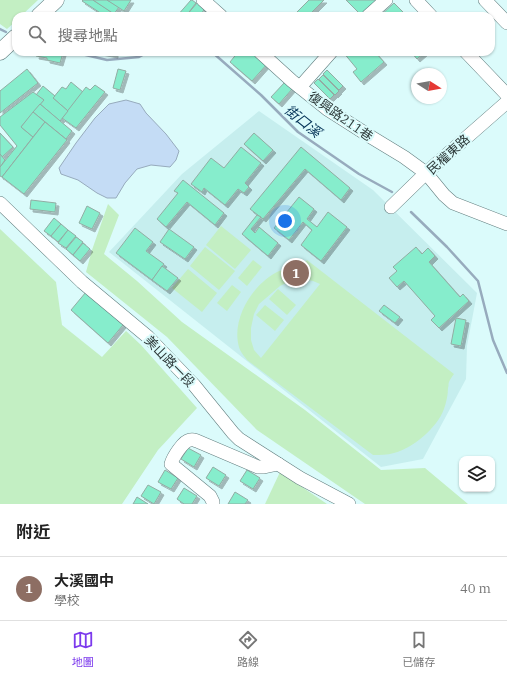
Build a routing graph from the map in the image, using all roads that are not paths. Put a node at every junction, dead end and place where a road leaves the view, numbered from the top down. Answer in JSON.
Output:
{"nodes":[{"id":1,"x":56,"y":0,"type":"edge"},
{"id":2,"x":203,"y":0,"type":"edge"},
{"id":3,"x":386,"y":0,"type":"edge"},
{"id":4,"x":416,"y":0,"type":"edge"},
{"id":5,"x":492,"y":3,"type":"edge"},
{"id":6,"x":43,"y":12,"type":"edge"},
{"id":7,"x":216,"y":12,"type":"edge"},
{"id":8,"x":372,"y":12,"type":"edge"},
{"id":9,"x":427,"y":12,"type":"edge"},
{"id":10,"x":507,"y":23,"type":"edge"},
{"id":11,"x":12,"y":41,"type":"edge"},
{"id":12,"x":0,"y":52,"type":"edge"},
{"id":13,"x":265,"y":56,"type":"edge"},
{"id":14,"x":327,"y":56,"type":"edge"},
{"id":15,"x":470,"y":56,"type":"edge"},
{"id":16,"x":300,"y":87,"type":"junction"},
{"id":17,"x":507,"y":95,"type":"edge"},
{"id":18,"x":507,"y":102,"type":"edge"},
{"id":19,"x":426,"y":173,"type":"junction"},
{"id":20,"x":0,"y":203,"type":"edge"},
{"id":21,"x":391,"y":207,"type":"dead end"},
{"id":22,"x":507,"y":224,"type":"edge"},
{"id":23,"x":278,"y":464,"type":"junction"},
{"id":24,"x":212,"y":504,"type":"edge"},
{"id":25,"x":349,"y":504,"type":"edge"}],
"edges":[{"from":1,"to":6,"type":"main road"},
{"from":2,"to":7,"type":"street"},
{"from":3,"to":8,"type":"street"},
{"from":4,"to":9,"type":"street"},
{"from":5,"to":10,"type":"street"},
{"from":11,"to":12,"type":"main road"},
{"from":13,"to":16,"type":"street","name":"復興路211巷"},
{"from":14,"to":16,"type":"street"},
{"from":15,"to":17,"type":"street"},
{"from":16,"to":19,"type":"street","name":"復興路211巷"},
{"from":18,"to":19,"type":"street","name":"民權東路"},
{"from":19,"to":21,"type":"street","name":"民權東路"},
{"from":19,"to":22,"type":"street","name":"復興路211巷"},
{"from":20,"to":23,"type":"street","name":"美山路一段"},
{"from":23,"to":24,"type":"street"},
{"from":23,"to":25,"type":"street","name":"美山路一段"}]}
